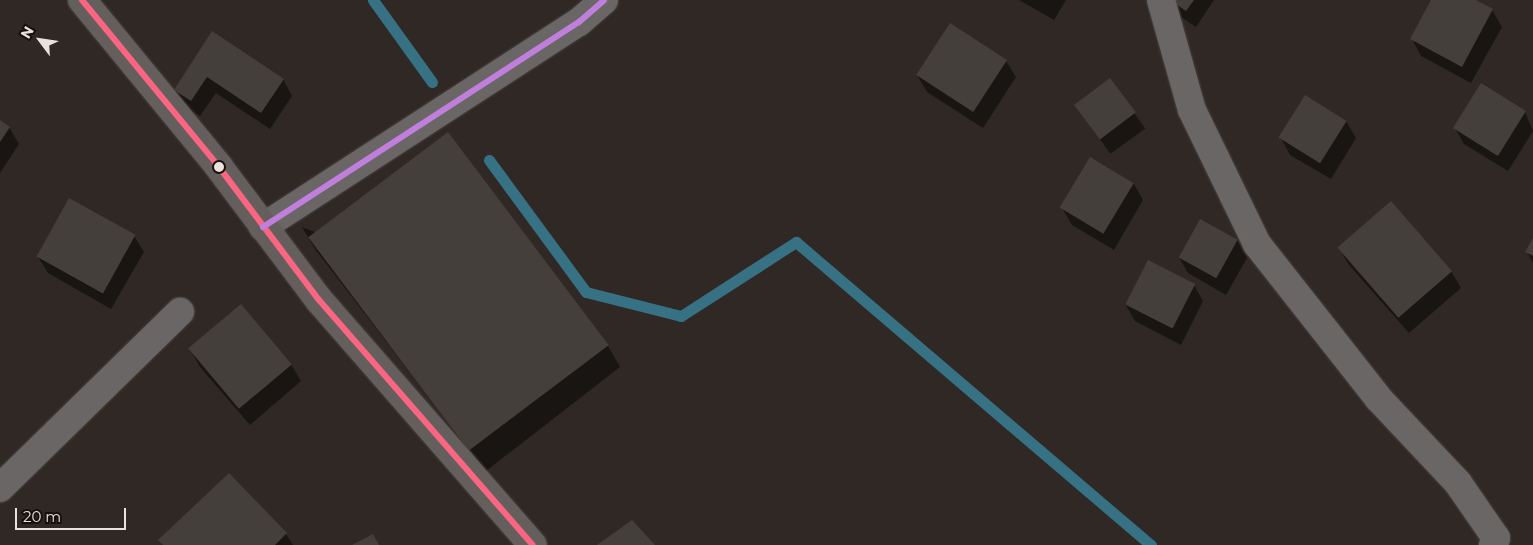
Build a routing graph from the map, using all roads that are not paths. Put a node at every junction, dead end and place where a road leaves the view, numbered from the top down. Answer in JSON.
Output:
{"nodes":[{"id":1,"x":82,"y":0,"type":"edge"},
{"id":2,"x":604,"y":0,"type":"edge"},
{"id":3,"x":1161,"y":0,"type":"edge"},
{"id":4,"x":263,"y":227,"type":"junction"},
{"id":5,"x":180,"y":312,"type":"dead end"},
{"id":6,"x":0,"y":488,"type":"edge"},
{"id":7,"x":533,"y":545,"type":"edge"},
{"id":8,"x":1493,"y":545,"type":"edge"}],
"edges":[{"from":1,"to":4,"type":"main road"},
{"from":2,"to":4,"type":"street"},
{"from":3,"to":8,"type":"street"},
{"from":4,"to":7,"type":"main road"},
{"from":5,"to":6,"type":"street"}]}
